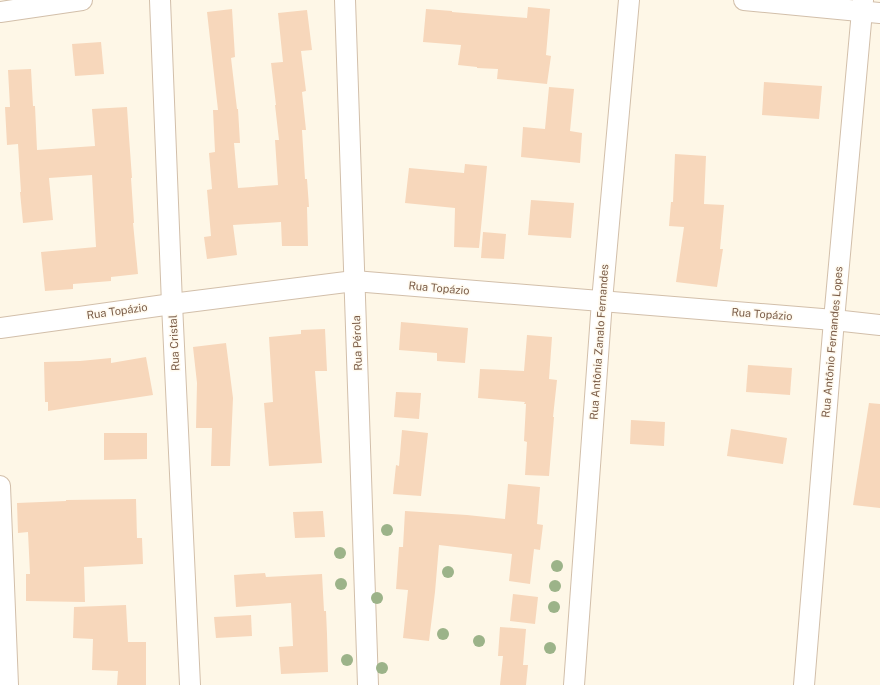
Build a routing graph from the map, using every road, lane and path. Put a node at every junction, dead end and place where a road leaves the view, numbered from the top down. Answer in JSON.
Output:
{"nodes":[{"id":1,"x":82,"y":0,"type":"edge"},
{"id":2,"x":160,"y":0,"type":"edge"},
{"id":3,"x":345,"y":0,"type":"edge"},
{"id":4,"x":628,"y":0,"type":"edge"},
{"id":5,"x":744,"y":0,"type":"edge"},
{"id":6,"x":869,"y":8,"type":"edge"},
{"id":7,"x":0,"y":12,"type":"edge"},
{"id":8,"x":354,"y":281,"type":"junction"},
{"id":9,"x":602,"y":302,"type":"junction"},
{"id":10,"x":172,"y":304,"type":"junction"},
{"id":11,"x":834,"y":320,"type":"junction"},
{"id":12,"x":880,"y":325,"type":"edge"},
{"id":13,"x":0,"y":328,"type":"edge"},
{"id":14,"x":0,"y":486,"type":"edge"},
{"id":15,"x":8,"y":685,"type":"edge"},
{"id":16,"x":190,"y":685,"type":"edge"},
{"id":17,"x":368,"y":685,"type":"edge"},
{"id":18,"x":574,"y":685,"type":"edge"},
{"id":19,"x":804,"y":685,"type":"edge"}],
"edges":[{"from":1,"to":7,"type":"street"},
{"from":2,"to":10,"type":"street","name":"Rua Cristal"},
{"from":3,"to":8,"type":"street","name":"Rua Pérola"},
{"from":4,"to":9,"type":"street","name":"Rua Antônia Zanalo Fernandes"},
{"from":5,"to":6,"type":"street"},
{"from":6,"to":11,"type":"street","name":"Rua Antônio Fernandes Lopes"},
{"from":8,"to":9,"type":"street","name":"Rua Topázio"},
{"from":8,"to":10,"type":"street","name":"Rua Topázio"},
{"from":8,"to":17,"type":"street","name":"Rua Pérola"},
{"from":9,"to":11,"type":"street","name":"Rua Topázio"},
{"from":9,"to":18,"type":"street","name":"Rua Antônia Zanalo Fernandes"},
{"from":10,"to":13,"type":"street","name":"Rua Topázio"},
{"from":10,"to":16,"type":"street","name":"Rua Cristal"},
{"from":11,"to":12,"type":"street","name":"Rua Topázio"},
{"from":11,"to":19,"type":"street","name":"Rua Antônio Fernandes Lopes"},
{"from":14,"to":15,"type":"street"}]}
